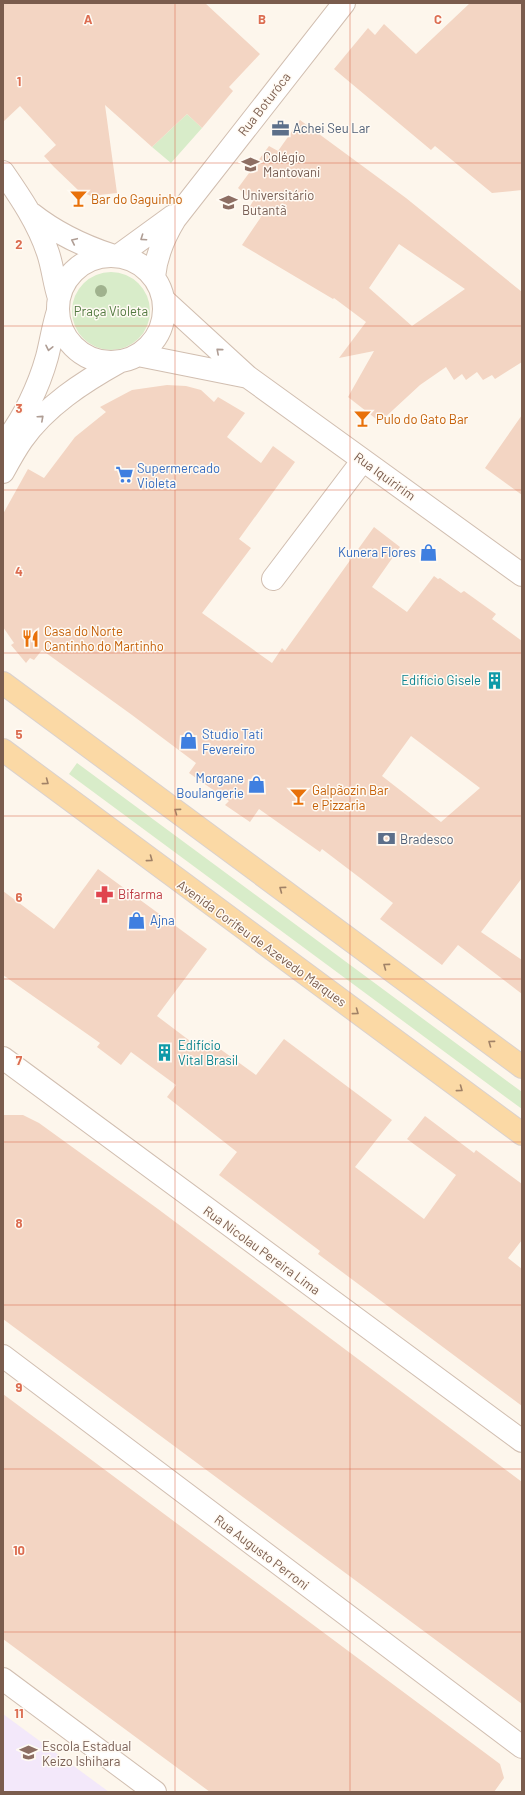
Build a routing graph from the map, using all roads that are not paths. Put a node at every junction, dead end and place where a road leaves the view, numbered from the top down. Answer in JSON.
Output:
{"nodes":[{"id":1,"x":344,"y":3,"type":"edge"},
{"id":2,"x":3,"y":172,"type":"edge"},
{"id":3,"x":185,"y":205,"type":"junction"},
{"id":4,"x":31,"y":213,"type":"junction"},
{"id":5,"x":114,"y":256,"type":"junction"},
{"id":6,"x":154,"y":277,"type":"junction"},
{"id":7,"x":164,"y":300,"type":"junction"},
{"id":8,"x":59,"y":304,"type":"junction"},
{"id":9,"x":129,"y":358,"type":"junction"},
{"id":10,"x":248,"y":377,"type":"junction"},
{"id":11,"x":12,"y":440,"type":"edge"},
{"id":12,"x":363,"y":460,"type":"junction"},
{"id":13,"x":3,"y":472,"type":"edge"},
{"id":14,"x":522,"y":576,"type":"edge"},
{"id":15,"x":273,"y":579,"type":"dead end"},
{"id":16,"x":3,"y":682,"type":"edge"},
{"id":17,"x":3,"y":750,"type":"edge"},
{"id":18,"x":13,"y":766,"type":"edge"},
{"id":19,"x":3,"y":1058,"type":"edge"},
{"id":20,"x":522,"y":1067,"type":"edge"},
{"id":21,"x":522,"y":1134,"type":"edge"},
{"id":22,"x":3,"y":1356,"type":"edge"},
{"id":23,"x":522,"y":1441,"type":"edge"},
{"id":24,"x":3,"y":1679,"type":"edge"},
{"id":25,"x":522,"y":1747,"type":"edge"},
{"id":26,"x":155,"y":1792,"type":"edge"}],
"edges":[{"from":1,"to":3,"type":"street","name":"Rua Boturóca"},
{"from":2,"to":4,"type":"street"},
{"from":3,"to":5,"type":"street","name":"Rua Boturóca","one_way":true},
{"from":3,"to":6,"type":"street","name":"Rua Boturóca"},
{"from":5,"to":4,"type":"street","one_way":true},
{"from":4,"to":8,"type":"street"},
{"from":5,"to":6,"type":"street"},
{"from":5,"to":8,"type":"street"},
{"from":6,"to":7,"type":"street"},
{"from":7,"to":9,"type":"street"},
{"from":10,"to":7,"type":"street","name":"Rua Iquiririm","one_way":true},
{"from":8,"to":9,"type":"street"},
{"from":8,"to":11,"type":"street","one_way":true},
{"from":9,"to":10,"type":"street","name":"Rua Iquiririm"},
{"from":11,"to":9,"type":"street","one_way":true},
{"from":10,"to":12,"type":"street","name":"Rua Iquiririm"},
{"from":11,"to":13,"type":"street"},
{"from":12,"to":14,"type":"street","name":"Rua Iquiririm"},
{"from":12,"to":15,"type":"street"},
{"from":20,"to":16,"type":"main road","one_way":true},
{"from":17,"to":18,"type":"main road","name":"Avenida Corifeu de Azevedo Marques"},
{"from":18,"to":21,"type":"main road","name":"Avenida Corifeu de Azevedo Marques","one_way":true},
{"from":19,"to":23,"type":"street","name":"Rua Nicolau Pereira Lima"},
{"from":22,"to":25,"type":"street","name":"Rua Augusto Perroni"},
{"from":24,"to":26,"type":"street"}]}
